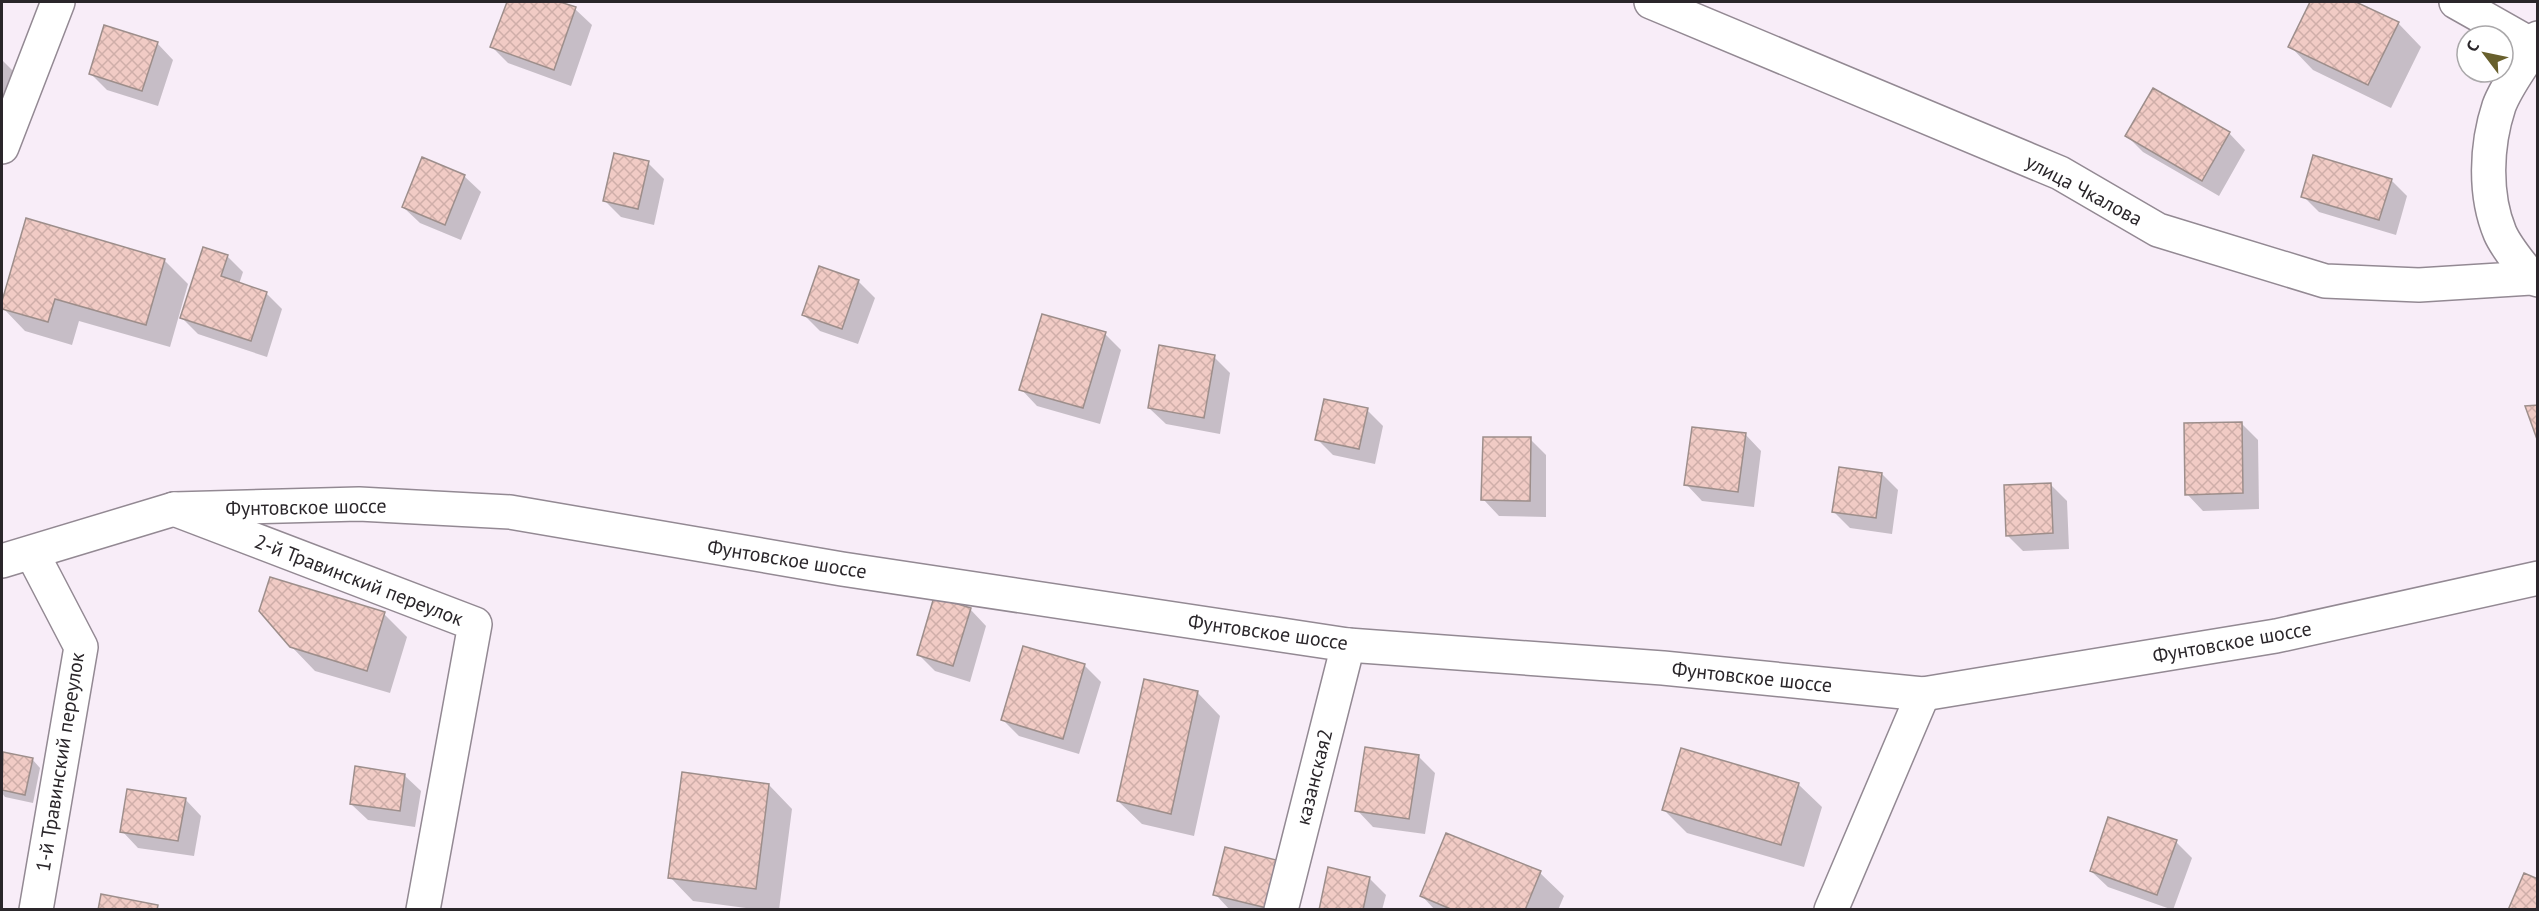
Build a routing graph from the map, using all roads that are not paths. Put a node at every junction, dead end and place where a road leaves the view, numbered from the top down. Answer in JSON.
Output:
{"nodes":[{"id":1,"x":58,"y":2,"type":"edge"},
{"id":2,"x":1651,"y":2,"type":"edge"},
{"id":3,"x":2456,"y":2,"type":"edge"},
{"id":4,"x":2536,"y":42,"type":"edge"},
{"id":5,"x":2,"y":147,"type":"edge"},
{"id":6,"x":2535,"y":279,"type":"edge"},
{"id":7,"x":174,"y":509,"type":"junction"},
{"id":8,"x":17,"y":557,"type":"edge"},
{"id":9,"x":2538,"y":578,"type":"edge"},
{"id":10,"x":1348,"y":645,"type":"junction"},
{"id":11,"x":1923,"y":694,"type":"junction"},
{"id":12,"x":36,"y":909,"type":"edge"},
{"id":13,"x":423,"y":909,"type":"edge"},
{"id":14,"x":1281,"y":909,"type":"edge"},
{"id":15,"x":1831,"y":909,"type":"edge"}],
"edges":[{"from":1,"to":5,"type":"street"},
{"from":2,"to":6,"type":"street","name":"улица Чкалова"},
{"from":3,"to":4,"type":"street"},
{"from":4,"to":6,"type":"street"},
{"from":7,"to":8,"type":"street","name":"Фунтовское шоссе"},
{"from":7,"to":10,"type":"street","name":"Фунтовское шоссе"},
{"from":7,"to":13,"type":"street","name":"2-й Травинский переулок"},
{"from":8,"to":12,"type":"street","name":"1-й Травинский переулок"},
{"from":9,"to":11,"type":"street","name":"Фунтовское шоссе"},
{"from":10,"to":11,"type":"street","name":"Фунтовское шоссе"},
{"from":10,"to":14,"type":"street","name":"казанская2"},
{"from":11,"to":15,"type":"street"}]}
